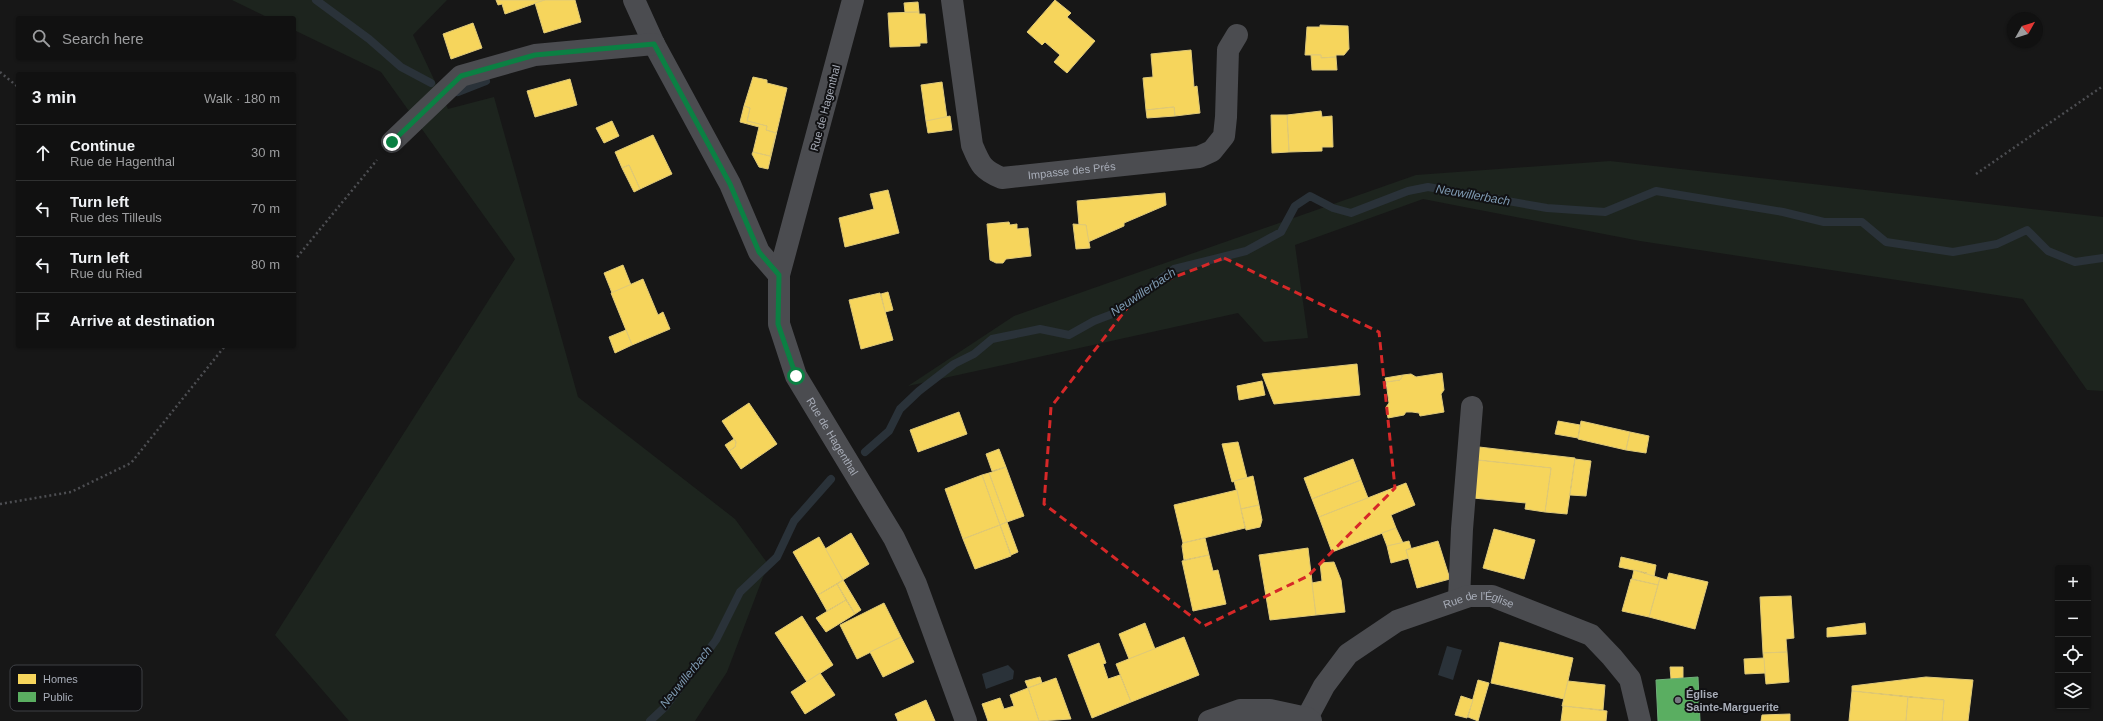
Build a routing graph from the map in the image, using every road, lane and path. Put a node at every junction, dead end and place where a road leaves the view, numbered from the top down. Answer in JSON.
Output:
{"nodes":[{"id":1,"x":634,"y":0,"type":"edge"},
{"id":2,"x":853,"y":0,"type":"edge"},
{"id":3,"x":952,"y":0,"type":"edge"},
{"id":4,"x":1237,"y":35,"type":"dead end"},
{"id":5,"x":654,"y":44,"type":"junction"},
{"id":6,"x":0,"y":72,"type":"edge"},
{"id":7,"x":16,"y":85,"type":"edge"},
{"id":8,"x":2103,"y":86,"type":"edge"},
{"id":9,"x":392,"y":142,"type":"joint"},
{"id":10,"x":1976,"y":174,"type":"dead end"},
{"id":11,"x":296,"y":259,"type":"edge"},
{"id":12,"x":779,"y":275,"type":"junction"},
{"id":13,"x":223,"y":348,"type":"edge"},
{"id":14,"x":1472,"y":406,"type":"dead end"},
{"id":15,"x":0,"y":504,"type":"edge"},
{"id":16,"x":1459,"y":599,"type":"junction"},
{"id":17,"x":1309,"y":719,"type":"edge"},
{"id":18,"x":966,"y":721,"type":"edge"},
{"id":19,"x":1209,"y":721,"type":"edge"},
{"id":20,"x":1640,"y":721,"type":"edge"}],
"edges":[{"from":1,"to":5,"type":"street"},
{"from":2,"to":12,"type":"street","name":"Rue de Hagenthal"},
{"from":3,"to":4,"type":"street","name":"Impasse des Prés"},
{"from":5,"to":9,"type":"street"},
{"from":5,"to":12,"type":"street"},
{"from":6,"to":7,"type":"path"},
{"from":8,"to":10,"type":"path"},
{"from":9,"to":11,"type":"path"},
{"from":12,"to":18,"type":"street","name":"Rue de Hagenthal"},
{"from":13,"to":15,"type":"path"},
{"from":14,"to":16,"type":"street"},
{"from":16,"to":17,"type":"street","name":"Rue de l'Église"},
{"from":16,"to":20,"type":"street","name":"Rue de l'Église"},
{"from":17,"to":19,"type":"street"}]}
